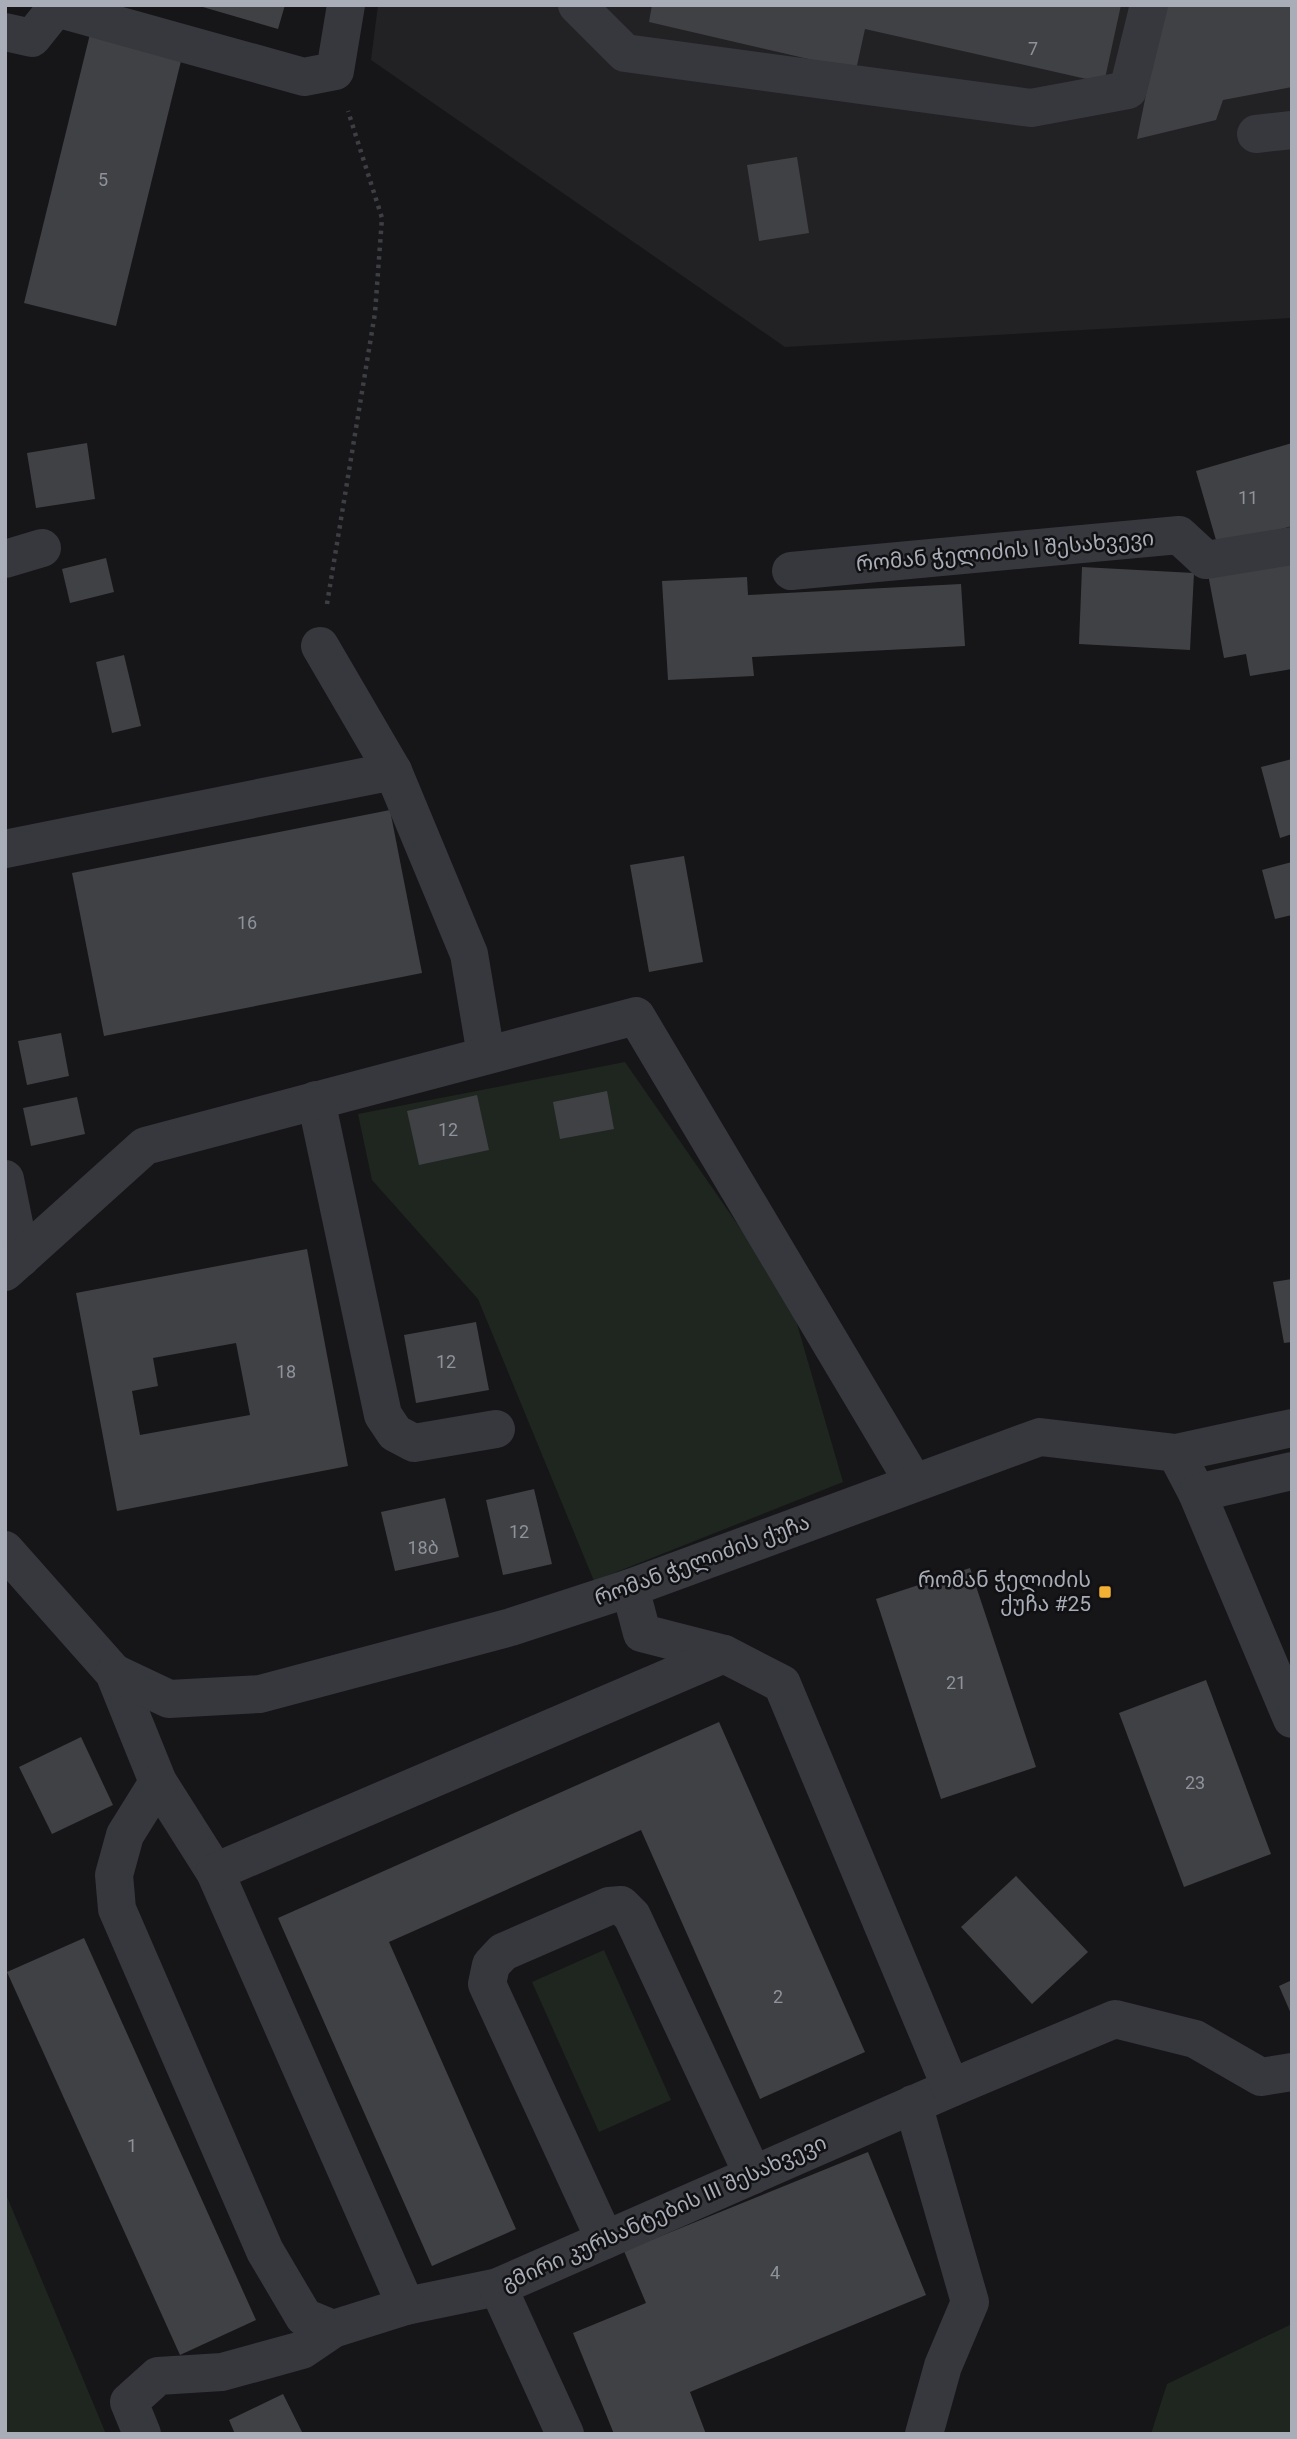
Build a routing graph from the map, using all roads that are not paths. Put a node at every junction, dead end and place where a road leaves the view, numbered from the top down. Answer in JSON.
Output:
{"nodes":[{"id":1,"x":345,"y":5,"type":"edge"},
{"id":2,"x":578,"y":5,"type":"edge"},
{"id":3,"x":1149,"y":5,"type":"edge"},
{"id":4,"x":10,"y":23,"type":"edge"},
{"id":5,"x":1292,"y":546,"type":"edge"},
{"id":6,"x":42,"y":548,"type":"dead end"},
{"id":7,"x":5,"y":559,"type":"edge"},
{"id":8,"x":791,"y":571,"type":"dead end"},
{"id":9,"x":320,"y":646,"type":"road end"},
{"id":10,"x":393,"y":771,"type":"junction"},
{"id":11,"x":5,"y":849,"type":"edge"},
{"id":12,"x":486,"y":1055,"type":"junction"},
{"id":13,"x":316,"y":1100,"type":"junction"},
{"id":14,"x":5,"y":1179,"type":"edge"},
{"id":15,"x":13,"y":1265,"type":"edge"},
{"id":16,"x":1292,"y":1428,"type":"edge"},
{"id":17,"x":496,"y":1429,"type":"dead end"},
{"id":18,"x":1176,"y":1453,"type":"junction"},
{"id":19,"x":1292,"y":1471,"type":"edge"},
{"id":20,"x":914,"y":1483,"type":"junction"},
{"id":21,"x":1197,"y":1493,"type":"junction"},
{"id":22,"x":5,"y":1550,"type":"edge"},
{"id":23,"x":630,"y":1588,"type":"junction"},
{"id":24,"x":724,"y":1654,"type":"junction"},
{"id":25,"x":114,"y":1673,"type":"junction"},
{"id":26,"x":1292,"y":1719,"type":"edge"},
{"id":27,"x":158,"y":1783,"type":"junction"},
{"id":28,"x":215,"y":1871,"type":"junction"},
{"id":29,"x":1292,"y":2072,"type":"edge"},
{"id":30,"x":951,"y":2088,"type":"junction"},
{"id":31,"x":913,"y":2104,"type":"junction"},
{"id":32,"x":753,"y":2175,"type":"junction"},
{"id":33,"x":605,"y":2240,"type":"junction"},
{"id":34,"x":498,"y":2287,"type":"junction"},
{"id":35,"x":406,"y":2306,"type":"junction"},
{"id":36,"x":333,"y":2329,"type":"junction"},
{"id":37,"x":142,"y":2434,"type":"edge"},
{"id":38,"x":565,"y":2434,"type":"edge"},
{"id":39,"x":924,"y":2434,"type":"edge"}],
"edges":[{"from":1,"to":4,"type":"street"},
{"from":2,"to":3,"type":"street"},
{"from":5,"to":8,"type":"street","name":"რომან ჭელიძის I შესახვევი"},
{"from":6,"to":7,"type":"street"},
{"from":9,"to":10,"type":"street"},
{"from":10,"to":11,"type":"street"},
{"from":10,"to":12,"type":"street"},
{"from":12,"to":13,"type":"street"},
{"from":12,"to":20,"type":"street"},
{"from":13,"to":15,"type":"street"},
{"from":13,"to":17,"type":"street"},
{"from":14,"to":15,"type":"street"},
{"from":16,"to":18,"type":"street","name":"რომან ჭელიძის ქუჩა"},
{"from":18,"to":20,"type":"street","name":"რომან ჭელიძის ქუჩა"},
{"from":18,"to":21,"type":"street"},
{"from":19,"to":21,"type":"street"},
{"from":20,"to":23,"type":"street","name":"რომან ჭელიძის ქუჩა"},
{"from":21,"to":26,"type":"street"},
{"from":22,"to":25,"type":"street"},
{"from":23,"to":24,"type":"street"},
{"from":23,"to":25,"type":"street","name":"რომან ჭელიძის ქუჩა"},
{"from":24,"to":28,"type":"street"},
{"from":24,"to":30,"type":"street"},
{"from":25,"to":27,"type":"street"},
{"from":27,"to":28,"type":"street"},
{"from":27,"to":36,"type":"street"},
{"from":28,"to":35,"type":"street"},
{"from":29,"to":30,"type":"street","name":"გმირი კურსანტების III შესახვევი"},
{"from":30,"to":31,"type":"street","name":"გმირი კურსანტების III შესახვევი"},
{"from":31,"to":32,"type":"street","name":"გმირი კურსანტების III შესახვევი"},
{"from":31,"to":39,"type":"street"},
{"from":32,"to":33,"type":"street","name":"გმირი კურსანტების III შესახვევი"},
{"from":32,"to":33,"type":"street"},
{"from":33,"to":34,"type":"street","name":"გმირი კურსანტების III შესახვევი"},
{"from":34,"to":35,"type":"street","name":"გმირი კურსანტების III შესახვევი"},
{"from":34,"to":38,"type":"street"},
{"from":35,"to":36,"type":"street","name":"გმირი კურსანტების III შესახვევი"},
{"from":36,"to":37,"type":"street","name":"გმირი კურსანტების III შესახვევი"}]}
